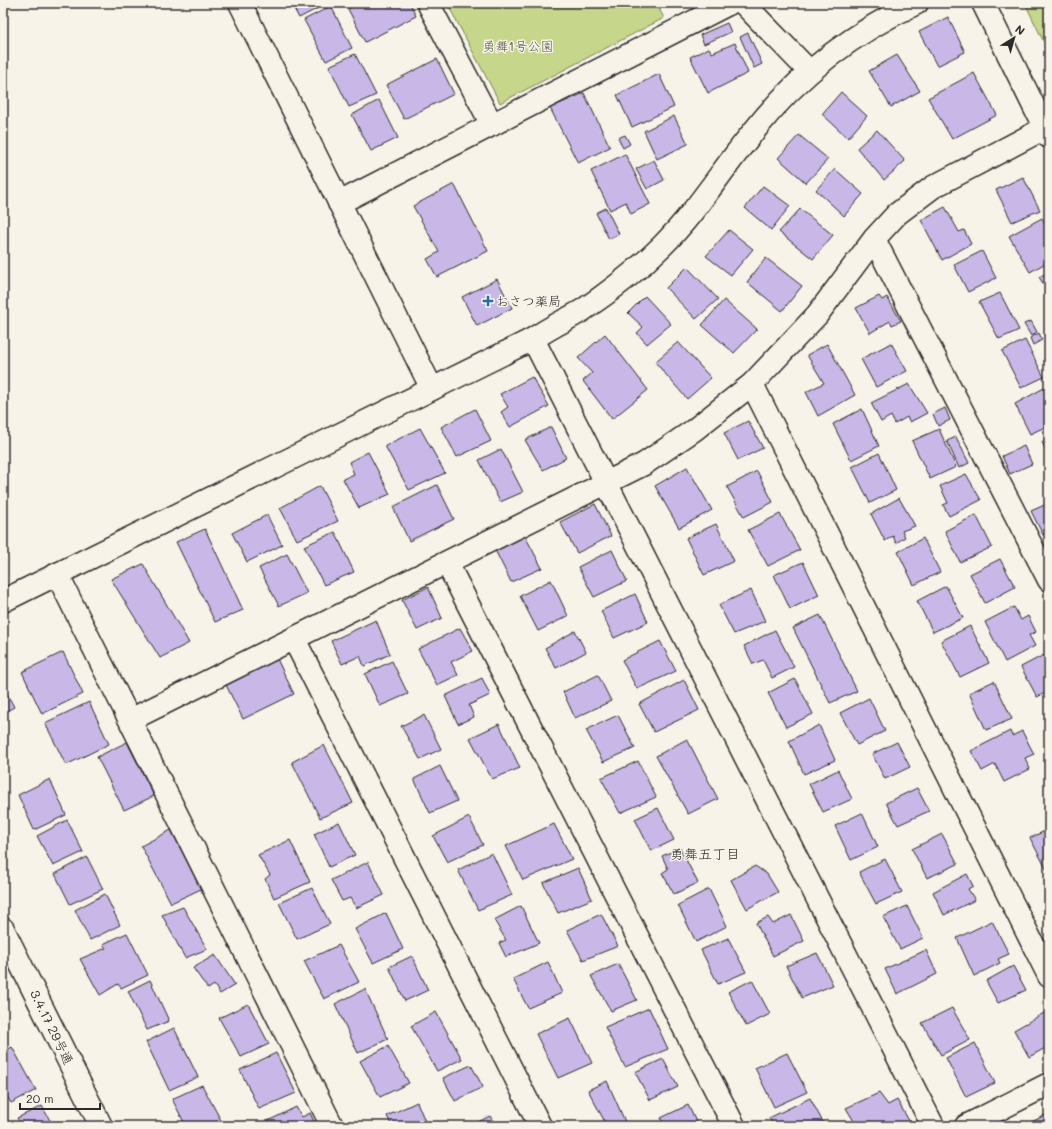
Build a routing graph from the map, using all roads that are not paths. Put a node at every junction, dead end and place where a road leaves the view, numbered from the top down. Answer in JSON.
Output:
{"nodes":[{"id":1,"x":240,"y":3,"type":"edge"},
{"id":2,"x":428,"y":3,"type":"edge"},
{"id":3,"x":730,"y":3,"type":"edge"},
{"id":4,"x":743,"y":3,"type":"edge"},
{"id":5,"x":917,"y":3,"type":"edge"},
{"id":6,"x":983,"y":3,"type":"edge"},
{"id":7,"x":809,"y":71,"type":"junction"},
{"id":8,"x":492,"y":124,"type":"junction"},
{"id":9,"x":1047,"y":132,"type":"edge"},
{"id":10,"x":339,"y":203,"type":"junction"},
{"id":11,"x":874,"y":239,"type":"junction"},
{"id":12,"x":533,"y":339,"type":"junction"},
{"id":13,"x":752,"y":384,"type":"junction"},
{"id":14,"x":432,"y":389,"type":"junction"},
{"id":15,"x":606,"y":484,"type":"junction"},
{"id":16,"x":447,"y":563,"type":"junction"},
{"id":17,"x":58,"y":574,"type":"junction"},
{"id":18,"x":1049,"y":580,"type":"edge"},
{"id":19,"x":3,"y":601,"type":"edge"},
{"id":20,"x":294,"y":639,"type":"junction"},
{"id":21,"x":130,"y":720,"type":"junction"},
{"id":22,"x":3,"y":929,"type":"edge"},
{"id":23,"x":1049,"y":976,"type":"edge"},
{"id":24,"x":1049,"y":1084,"type":"edge"},
{"id":25,"x":101,"y":1126,"type":"edge"},
{"id":26,"x":332,"y":1126,"type":"edge"},
{"id":27,"x":540,"y":1126,"type":"edge"},
{"id":28,"x":734,"y":1126,"type":"edge"},
{"id":29,"x":933,"y":1126,"type":"edge"},
{"id":30,"x":966,"y":1126,"type":"edge"}],
"edges":[{"from":1,"to":10,"type":"street"},
{"from":2,"to":8,"type":"street"},
{"from":3,"to":8,"type":"street"},
{"from":4,"to":7,"type":"street"},
{"from":5,"to":7,"type":"street"},
{"from":6,"to":9,"type":"street"},
{"from":7,"to":12,"type":"street"},
{"from":8,"to":10,"type":"street"},
{"from":9,"to":11,"type":"street"},
{"from":10,"to":14,"type":"street"},
{"from":11,"to":13,"type":"street"},
{"from":11,"to":18,"type":"street"},
{"from":12,"to":14,"type":"street"},
{"from":12,"to":15,"type":"street"},
{"from":13,"to":15,"type":"street"},
{"from":13,"to":23,"type":"street"},
{"from":14,"to":17,"type":"street"},
{"from":15,"to":16,"type":"street"},
{"from":15,"to":29,"type":"street"},
{"from":16,"to":20,"type":"street"},
{"from":16,"to":28,"type":"street"},
{"from":17,"to":19,"type":"street"},
{"from":17,"to":21,"type":"street"},
{"from":20,"to":21,"type":"street"},
{"from":20,"to":27,"type":"street"},
{"from":21,"to":26,"type":"street"},
{"from":22,"to":25,"type":"street","name":"3.4.17 29号通"},
{"from":24,"to":30,"type":"street"}]}
